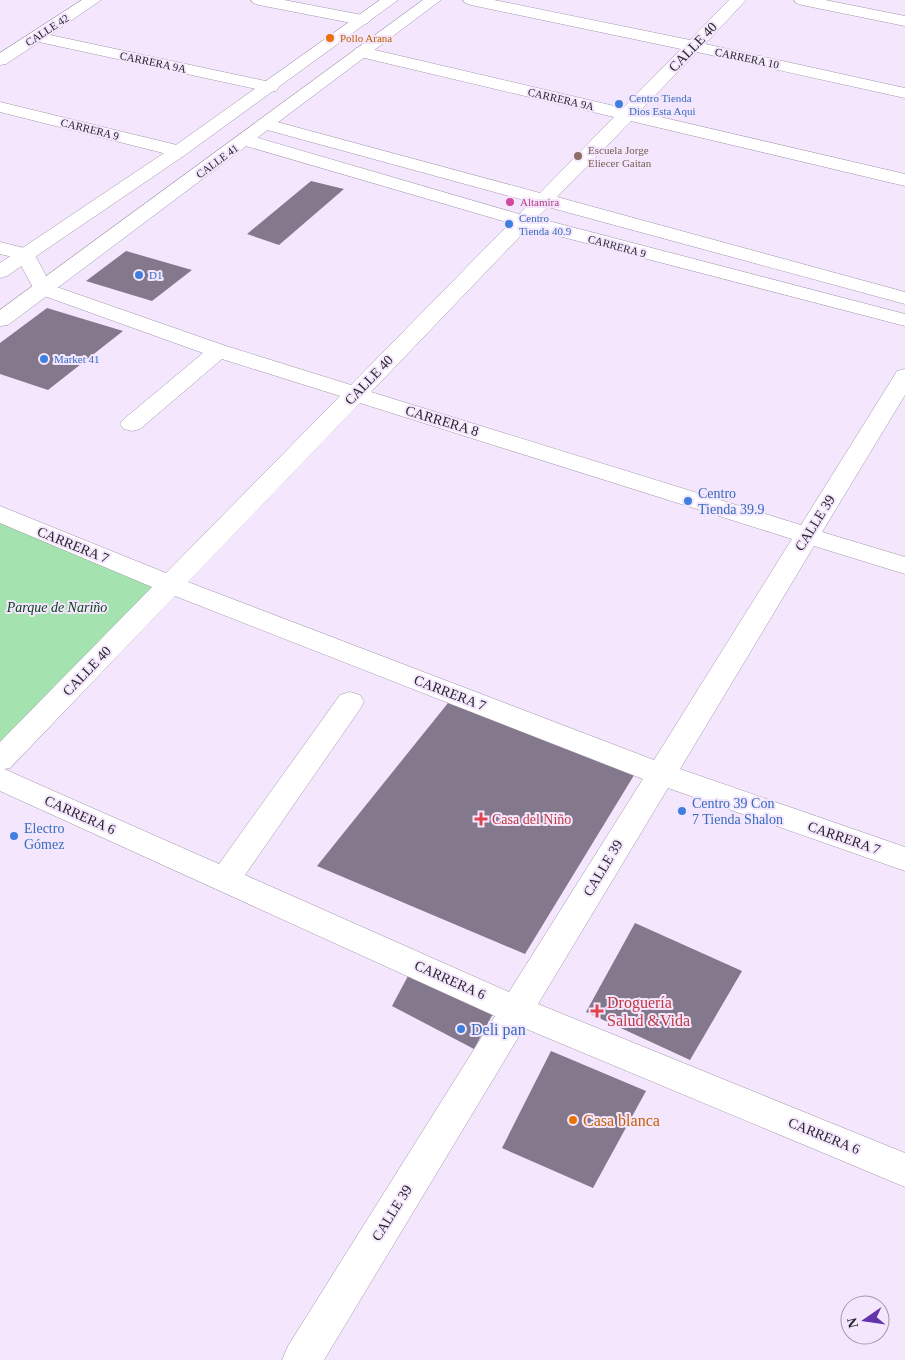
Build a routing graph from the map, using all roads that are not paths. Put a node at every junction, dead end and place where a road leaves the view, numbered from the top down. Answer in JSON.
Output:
{"nodes":[{"id":1,"x":93,"y":0,"type":"edge"},
{"id":2,"x":259,"y":0,"type":"edge"},
{"id":3,"x":390,"y":0,"type":"edge"},
{"id":4,"x":433,"y":0,"type":"edge"},
{"id":5,"x":471,"y":0,"type":"edge"},
{"id":6,"x":738,"y":0,"type":"edge"},
{"id":7,"x":802,"y":0,"type":"edge"},
{"id":8,"x":362,"y":20,"type":"junction"},
{"id":9,"x":905,"y":21,"type":"edge"},
{"id":10,"x":37,"y":37,"type":"junction"},
{"id":11,"x":693,"y":47,"type":"junction"},
{"id":12,"x":362,"y":52,"type":"junction"},
{"id":13,"x":0,"y":60,"type":"edge"},
{"id":14,"x":270,"y":87,"type":"junction"},
{"id":15,"x":905,"y":93,"type":"edge"},
{"id":16,"x":0,"y":107,"type":"edge"},
{"id":17,"x":628,"y":114,"type":"junction"},
{"id":18,"x":266,"y":124,"type":"junction"},
{"id":19,"x":245,"y":140,"type":"junction"},
{"id":20,"x":180,"y":150,"type":"junction"},
{"id":21,"x":905,"y":180,"type":"edge"},
{"id":22,"x":544,"y":200,"type":"junction"},
{"id":23,"x":524,"y":221,"type":"junction"},
{"id":24,"x":0,"y":248,"type":"edge"},
{"id":25,"x":25,"y":254,"type":"junction"},
{"id":26,"x":0,"y":272,"type":"edge"},
{"id":27,"x":43,"y":289,"type":"junction"},
{"id":28,"x":905,"y":298,"type":"edge"},
{"id":29,"x":0,"y":320,"type":"edge"},
{"id":30,"x":905,"y":320,"type":"edge"},
{"id":31,"x":218,"y":351,"type":"junction"},
{"id":32,"x":905,"y":376,"type":"edge"},
{"id":33,"x":356,"y":394,"type":"junction"},
{"id":34,"x":132,"y":424,"type":"dead end"},
{"id":35,"x":0,"y":514,"type":"edge"},
{"id":36,"x":808,"y":535,"type":"junction"},
{"id":37,"x":905,"y":566,"type":"edge"},
{"id":38,"x":171,"y":585,"type":"junction"},
{"id":39,"x":350,"y":702,"type":"dead end"},
{"id":40,"x":0,"y":760,"type":"edge"},
{"id":41,"x":661,"y":774,"type":"junction"},
{"id":42,"x":0,"y":779,"type":"edge"},
{"id":43,"x":905,"y":859,"type":"edge"},
{"id":44,"x":225,"y":880,"type":"junction"},
{"id":45,"x":516,"y":1010,"type":"junction"},
{"id":46,"x":905,"y":1170,"type":"edge"},
{"id":47,"x":302,"y":1360,"type":"edge"}],
"edges":[{"from":1,"to":10,"type":"street","name":"CALLE 42"},
{"from":2,"to":8,"type":"street"},
{"from":3,"to":8,"type":"street"},
{"from":4,"to":12,"type":"street","name":"CALLE 41"},
{"from":5,"to":11,"type":"street","name":"CARRERA 10"},
{"from":6,"to":11,"type":"street","name":"CALLE 40"},
{"from":7,"to":9,"type":"street"},
{"from":8,"to":14,"type":"street"},
{"from":10,"to":13,"type":"street","name":"CALLE 42"},
{"from":10,"to":14,"type":"street","name":"CARRERA 9A"},
{"from":11,"to":15,"type":"street","name":"CARRERA 10"},
{"from":11,"to":17,"type":"street","name":"CALLE 40"},
{"from":12,"to":17,"type":"street","name":"CARRERA 9A"},
{"from":12,"to":18,"type":"street","name":"CALLE 41"},
{"from":14,"to":20,"type":"street"},
{"from":16,"to":20,"type":"street","name":"CARRERA 9"},
{"from":17,"to":21,"type":"street","name":"CARRERA 9A"},
{"from":17,"to":22,"type":"street","name":"CALLE 40"},
{"from":18,"to":19,"type":"street","name":"CALLE 41"},
{"from":18,"to":22,"type":"street","name":"CARRERA 9"},
{"from":19,"to":23,"type":"street","name":"CARRERA 9"},
{"from":19,"to":27,"type":"street","name":"CALLE 41"},
{"from":20,"to":25,"type":"street"},
{"from":22,"to":23,"type":"street","name":"CALLE 40"},
{"from":22,"to":28,"type":"street","name":"CARRERA 9"},
{"from":23,"to":30,"type":"street","name":"CARRERA 9"},
{"from":23,"to":33,"type":"street","name":"CALLE 40"},
{"from":24,"to":25,"type":"street"},
{"from":25,"to":26,"type":"street"},
{"from":25,"to":27,"type":"street"},
{"from":27,"to":29,"type":"street","name":"CALLE 41"},
{"from":27,"to":31,"type":"street","name":"CARRERA 8"},
{"from":31,"to":33,"type":"street","name":"CARRERA 8"},
{"from":31,"to":34,"type":"street"},
{"from":32,"to":36,"type":"street","name":"CALLE 39"},
{"from":33,"to":36,"type":"street","name":"CARRERA 8"},
{"from":33,"to":38,"type":"street","name":"CALLE 40"},
{"from":35,"to":38,"type":"street","name":"CARRERA 7"},
{"from":36,"to":37,"type":"street","name":"CARRERA 8"},
{"from":36,"to":41,"type":"street","name":"CALLE 39"},
{"from":38,"to":40,"type":"street","name":"CALLE 40"},
{"from":38,"to":41,"type":"street","name":"CARRERA 7"},
{"from":39,"to":44,"type":"street"},
{"from":41,"to":43,"type":"street","name":"CARRERA 7"},
{"from":41,"to":45,"type":"street","name":"CALLE 39"},
{"from":42,"to":44,"type":"street","name":"CARRERA 6"},
{"from":44,"to":45,"type":"street","name":"CARRERA 6"},
{"from":45,"to":46,"type":"street","name":"CARRERA 6"},
{"from":45,"to":47,"type":"street","name":"CALLE 39"}]}
